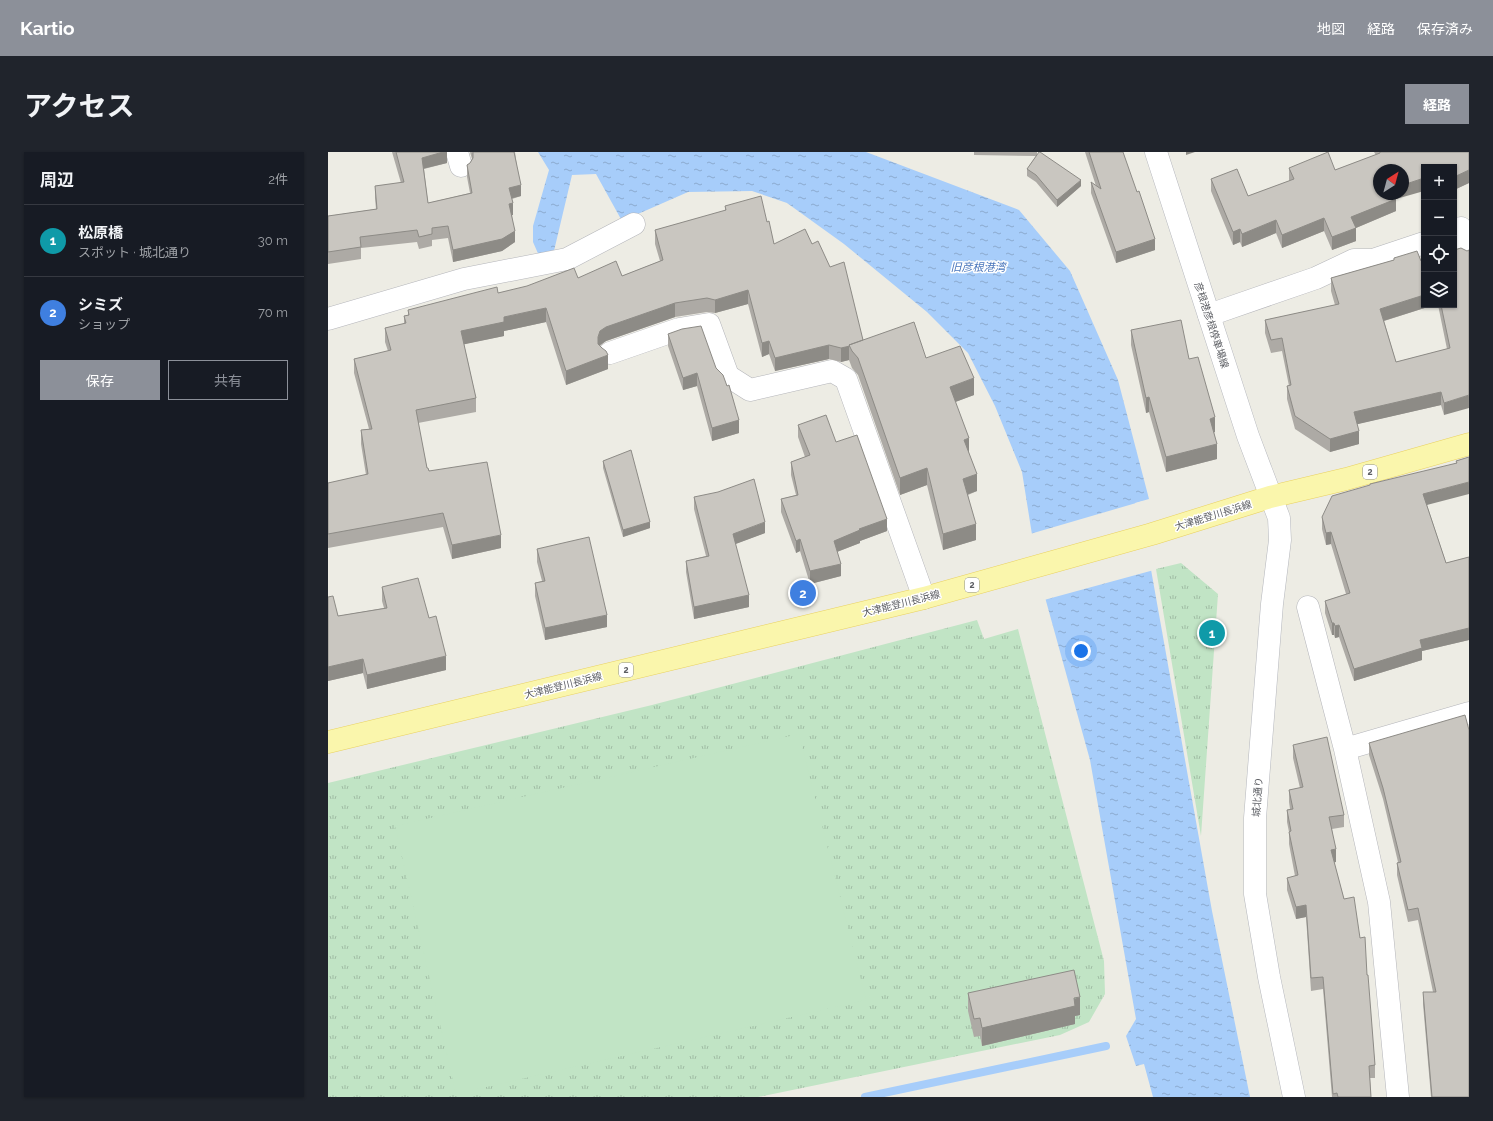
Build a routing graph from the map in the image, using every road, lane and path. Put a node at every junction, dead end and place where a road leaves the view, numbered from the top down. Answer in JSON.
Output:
{"nodes":[{"id":1,"x":1156,"y":152,"type":"edge"},
{"id":2,"x":634,"y":224,"type":"dead end"},
{"id":3,"x":1461,"y":228,"type":"edge"},
{"id":4,"x":1421,"y":244,"type":"edge"},
{"id":5,"x":1469,"y":251,"type":"edge"},
{"id":6,"x":1209,"y":315,"type":"junction"},
{"id":7,"x":328,"y":320,"type":"edge"},
{"id":8,"x":610,"y":353,"type":"dead end"},
{"id":9,"x":1469,"y":444,"type":"edge"},
{"id":10,"x":1270,"y":497,"type":"junction"},
{"id":11,"x":924,"y":598,"type":"junction"},
{"id":12,"x":1308,"y":607,"type":"dead end"},
{"id":13,"x":1469,"y":713,"type":"edge"},
{"id":14,"x":328,"y":742,"type":"edge"},
{"id":15,"x":1345,"y":749,"type":"junction"},
{"id":16,"x":1294,"y":1097,"type":"edge"},
{"id":17,"x":1398,"y":1097,"type":"edge"}],
"edges":[{"from":1,"to":6,"type":"street","name":"彦根港彦根停車場線"},
{"from":2,"to":7,"type":"street"},
{"from":3,"to":5,"type":"street"},
{"from":4,"to":6,"type":"street"},
{"from":6,"to":10,"type":"street","name":"彦根港彦根停車場線"},
{"from":8,"to":11,"type":"street"},
{"from":9,"to":10,"type":"main road","name":"大津能登川長浜線","number":"2"},
{"from":10,"to":11,"type":"main road","name":"大津能登川長浜線","number":"2"},
{"from":10,"to":16,"type":"street","name":"城北通り"},
{"from":11,"to":14,"type":"main road","name":"大津能登川長浜線","number":"2"},
{"from":12,"to":15,"type":"street"},
{"from":13,"to":15,"type":"street"},
{"from":15,"to":17,"type":"street"}]}
